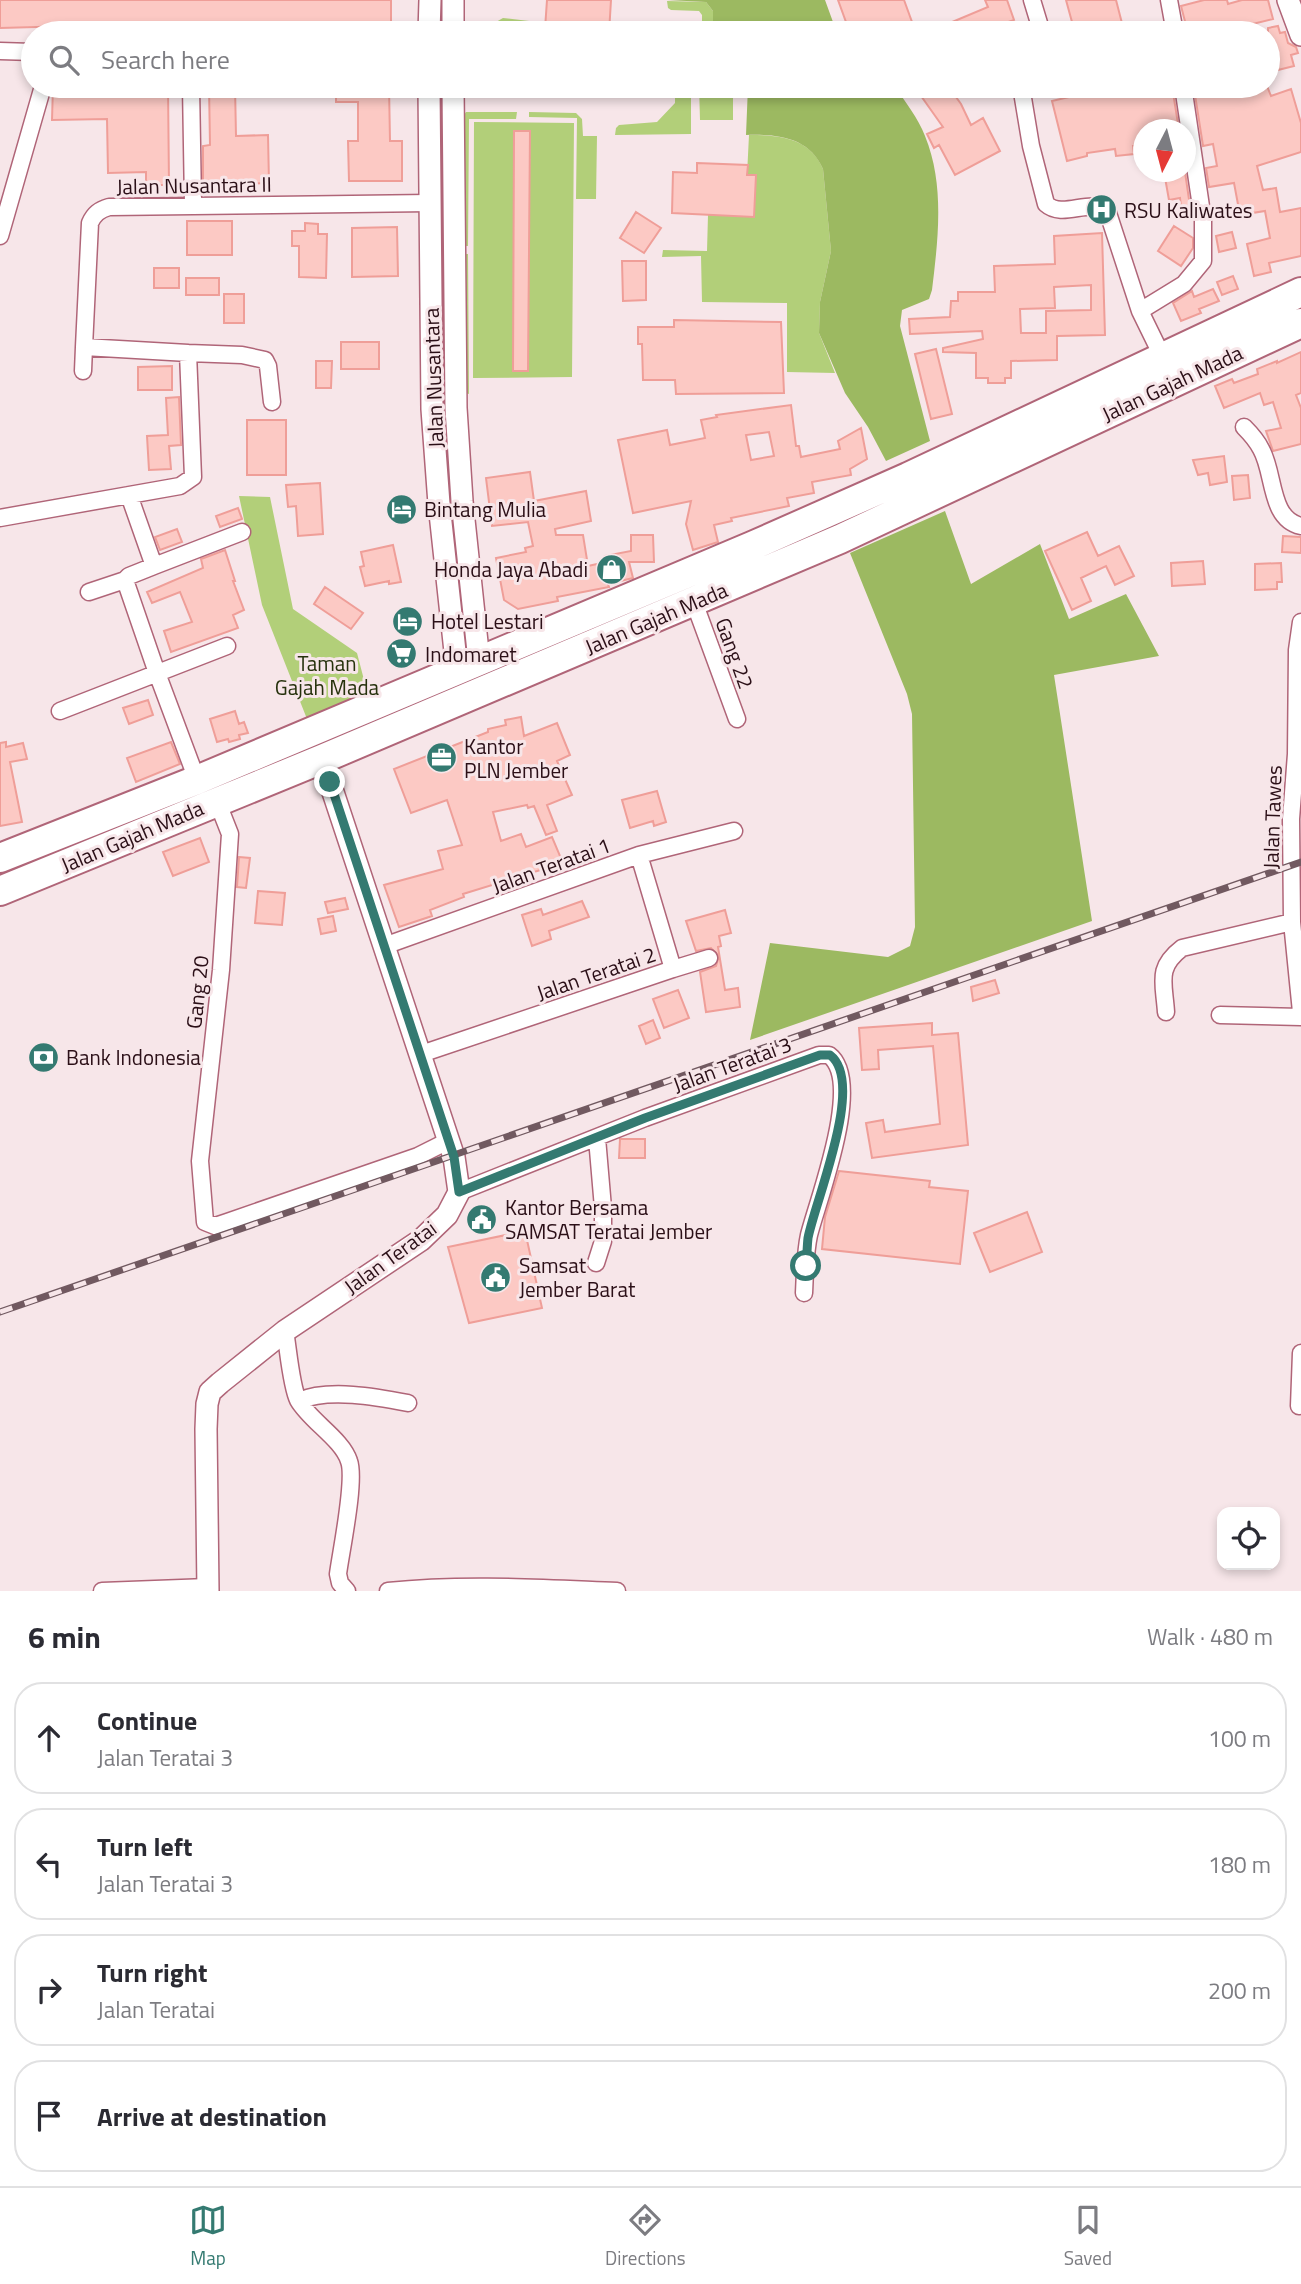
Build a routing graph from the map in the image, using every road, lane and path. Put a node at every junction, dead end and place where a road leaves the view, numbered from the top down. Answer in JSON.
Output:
{"nodes":[{"id":1,"x":430,"y":0,"type":"edge"},
{"id":2,"x":453,"y":0,"type":"edge"},
{"id":3,"x":1032,"y":0,"type":"edge"},
{"id":4,"x":1169,"y":0,"type":"edge"},
{"id":5,"x":1288,"y":0,"type":"edge"},
{"id":6,"x":429,"y":21,"type":"edge"},
{"id":7,"x":453,"y":21,"type":"edge"},
{"id":8,"x":1038,"y":21,"type":"edge"},
{"id":9,"x":1173,"y":21,"type":"edge"},
{"id":10,"x":1301,"y":36,"type":"edge"},
{"id":11,"x":0,"y":51,"type":"edge"},
{"id":12,"x":21,"y":52,"type":"edge"},
{"id":13,"x":40,"y":98,"type":"edge"},
{"id":14,"x":191,"y":98,"type":"edge"},
{"id":15,"x":429,"y":98,"type":"edge"},
{"id":16,"x":453,"y":98,"type":"edge"},
{"id":17,"x":1023,"y":98,"type":"edge"},
{"id":18,"x":1185,"y":98,"type":"edge"},
{"id":19,"x":430,"y":202,"type":"junction"},
{"id":20,"x":193,"y":204,"type":"junction"},
{"id":21,"x":0,"y":236,"type":"edge"},
{"id":22,"x":1301,"y":292,"type":"edge"},
{"id":23,"x":1140,"y":311,"type":"junction"},
{"id":24,"x":1301,"y":323,"type":"edge"},
{"id":25,"x":84,"y":347,"type":"junction"},
{"id":26,"x":188,"y":353,"type":"junction"},
{"id":27,"x":1163,"y":356,"type":"junction"},
{"id":28,"x":83,"y":371,"type":"dead end"},
{"id":29,"x":272,"y":402,"type":"dead end"},
{"id":30,"x":1059,"y":406,"type":"junction"},
{"id":31,"x":1244,"y":426,"type":"dead end"},
{"id":32,"x":1071,"y":431,"type":"junction"},
{"id":33,"x":129,"y":495,"type":"junction"},
{"id":34,"x":0,"y":518,"type":"edge"},
{"id":35,"x":1301,"y":526,"type":"edge"},
{"id":36,"x":243,"y":532,"type":"dead end"},
{"id":37,"x":154,"y":566,"type":"junction"},
{"id":38,"x":125,"y":580,"type":"junction"},
{"id":39,"x":89,"y":592,"type":"dead end"},
{"id":40,"x":694,"y":602,"type":"junction"},
{"id":41,"x":1301,"y":622,"type":"edge"},
{"id":42,"x":227,"y":646,"type":"dead end"},
{"id":43,"x":468,"y":665,"type":"junction"},
{"id":44,"x":157,"y":673,"type":"junction"},
{"id":45,"x":60,"y":711,"type":"dead end"},
{"id":46,"x":737,"y":719,"type":"dead end"},
{"id":47,"x":322,"y":759,"type":"junction"},
{"id":48,"x":197,"y":780,"type":"junction"},
{"id":49,"x":217,"y":801,"type":"junction"},
{"id":50,"x":734,"y":831,"type":"dead end"},
{"id":51,"x":639,"y":855,"type":"junction"},
{"id":52,"x":0,"y":858,"type":"edge"},
{"id":53,"x":0,"y":891,"type":"edge"},
{"id":54,"x":1292,"y":922,"type":"junction"},
{"id":55,"x":1298,"y":940,"type":"edge"},
{"id":56,"x":384,"y":946,"type":"junction"},
{"id":57,"x":709,"y":958,"type":"dead end"},
{"id":58,"x":673,"y":969,"type":"junction"},
{"id":59,"x":1166,"y":1012,"type":"dead end"},
{"id":60,"x":1220,"y":1015,"type":"dead end"},
{"id":61,"x":1301,"y":1015,"type":"edge"},
{"id":62,"x":421,"y":1054,"type":"junction"},
{"id":63,"x":597,"y":1138,"type":"junction"},
{"id":64,"x":448,"y":1141,"type":"junction"},
{"id":65,"x":459,"y":1192,"type":"junction"},
{"id":66,"x":596,"y":1263,"type":"dead end"},
{"id":67,"x":804,"y":1293,"type":"dead end"},
{"id":68,"x":285,"y":1331,"type":"junction"},
{"id":69,"x":1301,"y":1353,"type":"edge"},
{"id":70,"x":299,"y":1401,"type":"junction"},
{"id":71,"x":408,"y":1403,"type":"dead end"},
{"id":72,"x":1298,"y":1406,"type":"dead end"},
{"id":73,"x":208,"y":1589,"type":"edge"},
{"id":74,"x":102,"y":1591,"type":"edge"},
{"id":75,"x":347,"y":1591,"type":"edge"},
{"id":76,"x":388,"y":1591,"type":"edge"},
{"id":77,"x":617,"y":1591,"type":"edge"}],
"edges":[{"from":1,"to":6,"type":"street"},
{"from":2,"to":7,"type":"street"},
{"from":3,"to":8,"type":"street"},
{"from":4,"to":9,"type":"street"},
{"from":5,"to":10,"type":"street"},
{"from":11,"to":12,"type":"street"},
{"from":13,"to":21,"type":"street"},
{"from":14,"to":20,"type":"street"},
{"from":15,"to":19,"type":"street","name":"Jalan Nusantara"},
{"from":16,"to":43,"type":"street","name":"Jalan Nusantara"},
{"from":17,"to":23,"type":"street"},
{"from":18,"to":23,"type":"street"},
{"from":19,"to":20,"type":"street","name":"Jalan Nusantara II"},
{"from":19,"to":43,"type":"street","name":"Jalan Nusantara"},
{"from":20,"to":25,"type":"street","name":"Jalan Nusantara II"},
{"from":22,"to":27,"type":"highway","name":"Jalan Gajah Mada"},
{"from":23,"to":27,"type":"street"},
{"from":24,"to":32,"type":"highway","name":"Jalan Gajah Mada"},
{"from":25,"to":26,"type":"street"},
{"from":25,"to":28,"type":"street"},
{"from":26,"to":29,"type":"street"},
{"from":26,"to":33,"type":"street"},
{"from":27,"to":30,"type":"highway","name":"Jalan Gajah Mada"},
{"from":30,"to":32,"type":"highway"},
{"from":30,"to":43,"type":"highway","name":"Jalan Gajah Mada"},
{"from":31,"to":35,"type":"street"},
{"from":32,"to":40,"type":"highway","name":"Jalan Gajah Mada"},
{"from":33,"to":34,"type":"street"},
{"from":33,"to":37,"type":"street"},
{"from":36,"to":37,"type":"street"},
{"from":37,"to":38,"type":"street"},
{"from":38,"to":39,"type":"street"},
{"from":38,"to":44,"type":"street"},
{"from":40,"to":46,"type":"street","name":"Gang 22"},
{"from":40,"to":47,"type":"highway","name":"Jalan Gajah Mada"},
{"from":41,"to":54,"type":"street","name":"Jalan Tawes"},
{"from":42,"to":44,"type":"street"},
{"from":43,"to":48,"type":"highway","name":"Jalan Gajah Mada"},
{"from":44,"to":45,"type":"street"},
{"from":44,"to":48,"type":"street"},
{"from":47,"to":49,"type":"highway","name":"Jalan Gajah Mada"},
{"from":47,"to":56,"type":"street"},
{"from":48,"to":52,"type":"highway","name":"Jalan Gajah Mada"},
{"from":49,"to":53,"type":"highway","name":"Jalan Gajah Mada"},
{"from":49,"to":64,"type":"street","name":"Gang 20"},
{"from":50,"to":51,"type":"street","name":"Jalan Teratai 1"},
{"from":51,"to":56,"type":"street","name":"Jalan Teratai 1"},
{"from":51,"to":58,"type":"street","name":"Jalan Teratai 2"},
{"from":54,"to":55,"type":"street","name":"Jalan Tawes"},
{"from":54,"to":59,"type":"street"},
{"from":55,"to":61,"type":"street","name":"Jalan Tawes"},
{"from":56,"to":62,"type":"street"},
{"from":57,"to":58,"type":"street"},
{"from":58,"to":62,"type":"street","name":"Jalan Teratai 2"},
{"from":60,"to":61,"type":"street"},
{"from":62,"to":64,"type":"street"},
{"from":63,"to":65,"type":"street","name":"Jalan Teratai 3"},
{"from":63,"to":66,"type":"street"},
{"from":63,"to":67,"type":"street","name":"Jalan Teratai 3"},
{"from":64,"to":65,"type":"street"},
{"from":65,"to":68,"type":"street","name":"Jalan Teratai"},
{"from":68,"to":70,"type":"street"},
{"from":68,"to":73,"type":"street","name":"Jalan Teratai"},
{"from":69,"to":72,"type":"street"},
{"from":70,"to":71,"type":"street"},
{"from":70,"to":75,"type":"street"},
{"from":73,"to":74,"type":"street"},
{"from":76,"to":77,"type":"street"}]}
